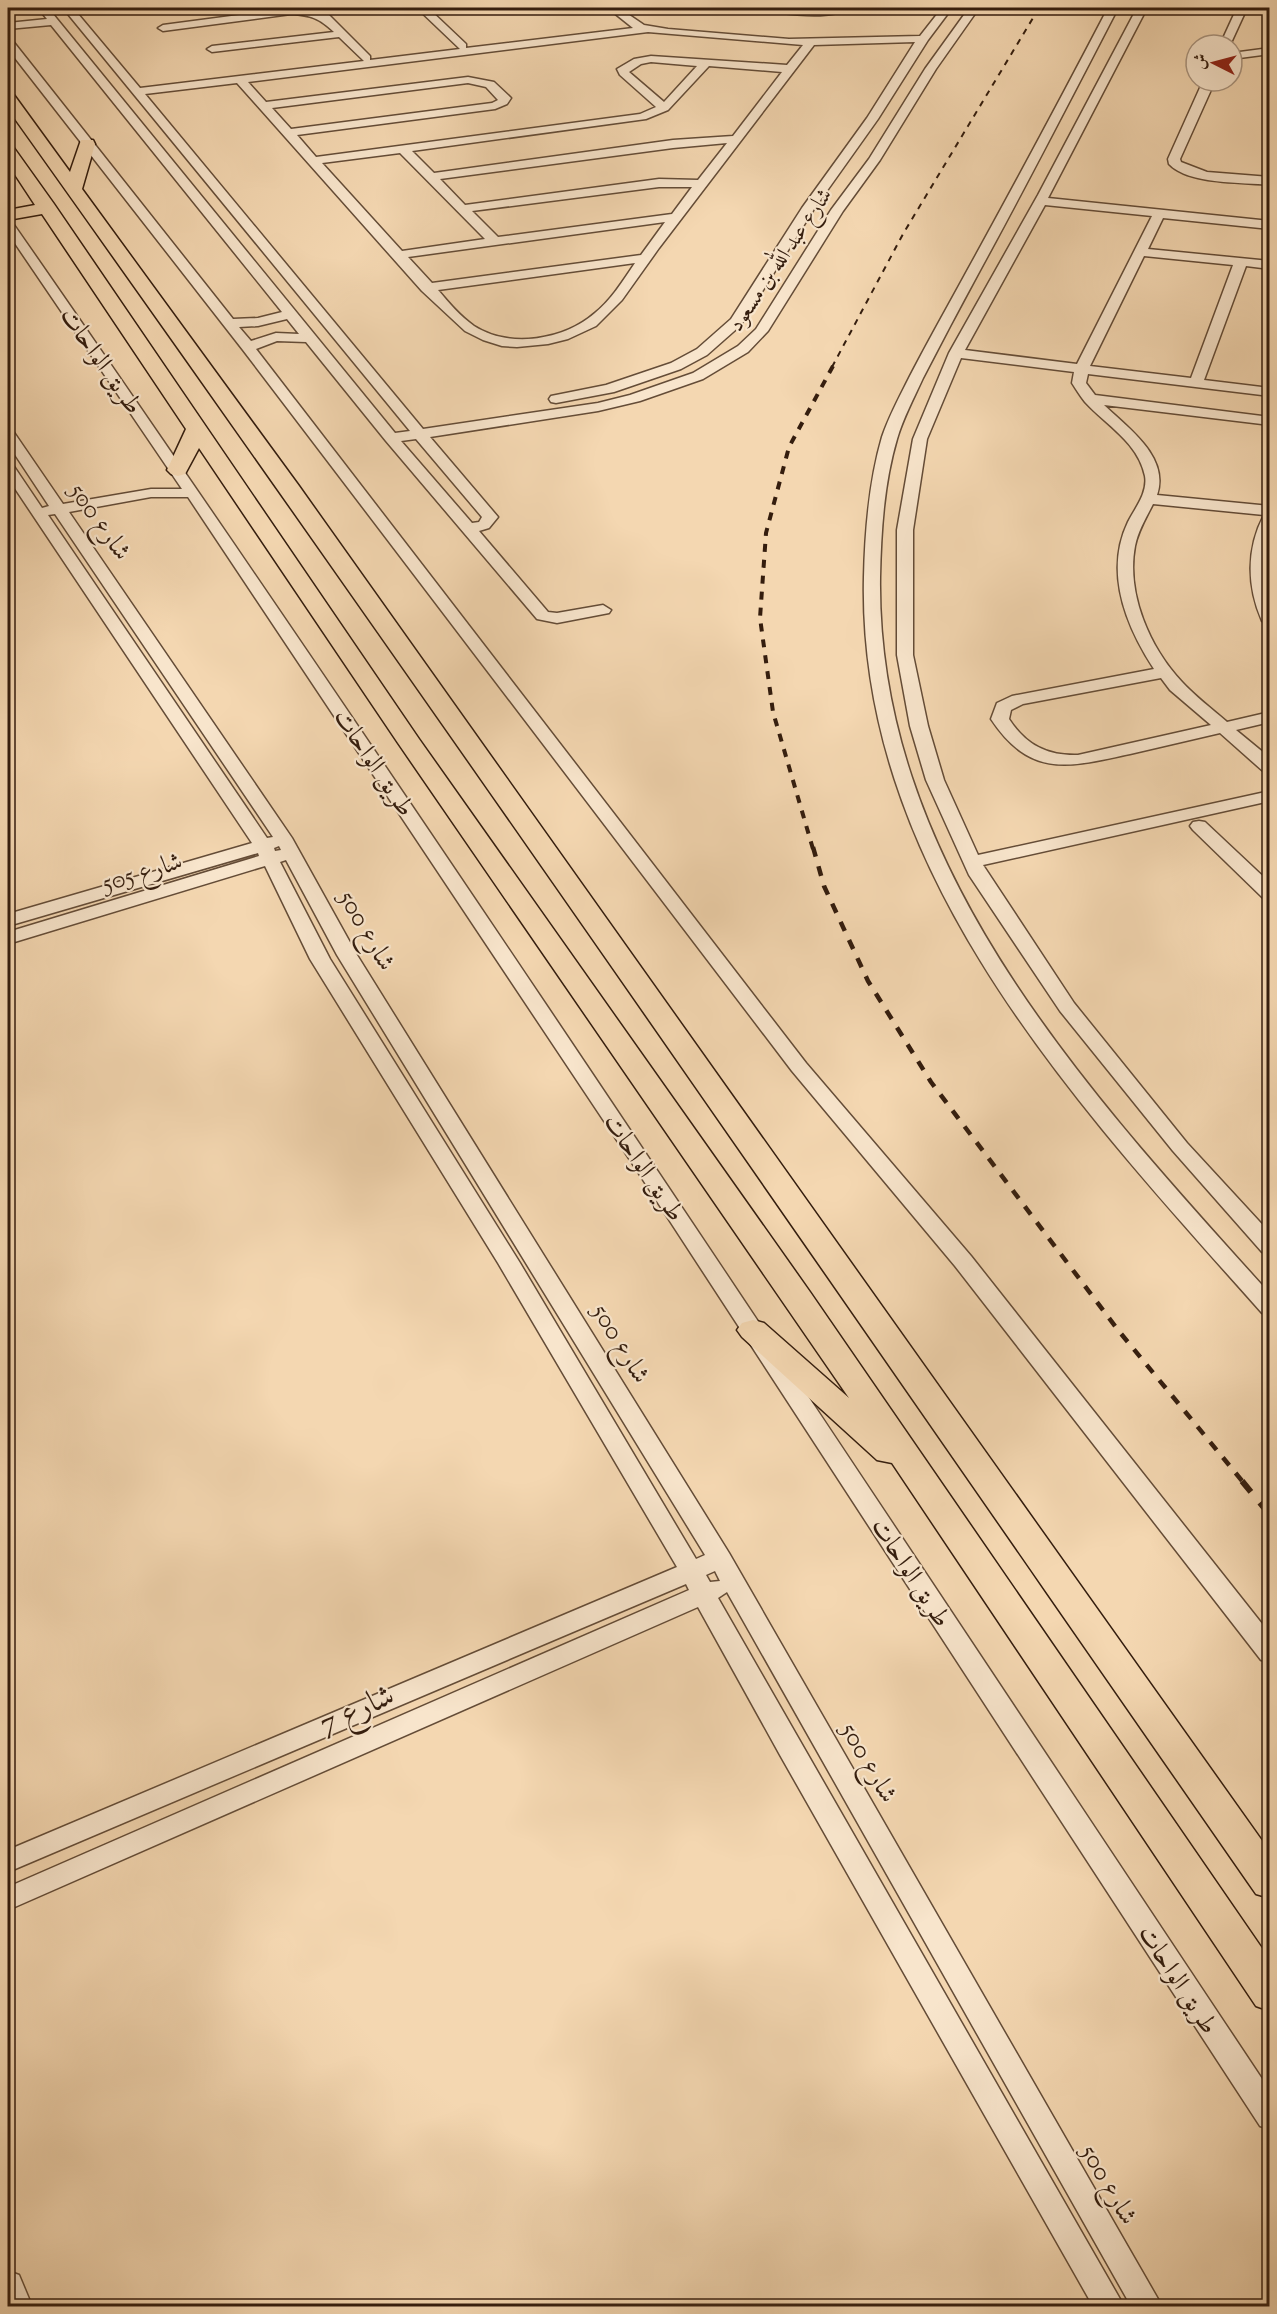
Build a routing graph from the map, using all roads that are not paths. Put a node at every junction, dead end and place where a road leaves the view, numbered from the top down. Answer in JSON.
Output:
{"nodes":[{"id":1,"x":43,"y":8,"type":"edge"},
{"id":2,"x":68,"y":8,"type":"edge"},
{"id":3,"x":84,"y":8,"type":"edge"},
{"id":4,"x":422,"y":8,"type":"edge"},
{"id":5,"x":613,"y":8,"type":"edge"},
{"id":6,"x":628,"y":8,"type":"edge"},
{"id":7,"x":762,"y":8,"type":"edge"},
{"id":8,"x":843,"y":8,"type":"edge"},
{"id":9,"x":947,"y":8,"type":"edge"},
{"id":10,"x":974,"y":8,"type":"edge"},
{"id":11,"x":1113,"y":8,"type":"edge"},
{"id":12,"x":1142,"y":8,"type":"edge"},
{"id":13,"x":1242,"y":8,"type":"edge"},
{"id":14,"x":54,"y":22,"type":"junction"},
{"id":15,"x":636,"y":25,"type":"junction"},
{"id":16,"x":8,"y":26,"type":"edge"},
{"id":17,"x":163,"y":28,"type":"dead end"},
{"id":18,"x":648,"y":30,"type":"junction"},
{"id":19,"x":1231,"y":33,"type":"edge"},
{"id":20,"x":341,"y":34,"type":"junction"},
{"id":21,"x":926,"y":34,"type":"junction"},
{"id":22,"x":731,"y":35,"type":"junction"},
{"id":23,"x":8,"y":42,"type":"edge"},
{"id":24,"x":810,"y":43,"type":"junction"},
{"id":25,"x":462,"y":46,"type":"junction"},
{"id":26,"x":212,"y":49,"type":"dead end"},
{"id":27,"x":1269,"y":51,"type":"edge"},
{"id":28,"x":1244,"y":54,"type":"edge"},
{"id":29,"x":366,"y":58,"type":"junction"},
{"id":30,"x":707,"y":62,"type":"junction"},
{"id":31,"x":790,"y":69,"type":"junction"},
{"id":32,"x":240,"y":80,"type":"junction"},
{"id":33,"x":135,"y":89,"type":"junction"},
{"id":34,"x":1204,"y":93,"type":"edge"},
{"id":35,"x":8,"y":98,"type":"edge"},
{"id":36,"x":264,"y":106,"type":"junction"},
{"id":37,"x":1061,"y":106,"type":"junction"},
{"id":38,"x":664,"y":108,"type":"junction"},
{"id":39,"x":1089,"y":109,"type":"junction"},
{"id":40,"x":156,"y":115,"type":"junction"},
{"id":41,"x":130,"y":117,"type":"junction"},
{"id":42,"x":288,"y":133,"type":"junction"},
{"id":43,"x":736,"y":139,"type":"junction"},
{"id":44,"x":87,"y":144,"type":"junction"},
{"id":45,"x":403,"y":149,"type":"junction"},
{"id":46,"x":8,"y":152,"type":"edge"},
{"id":47,"x":846,"y":157,"type":"junction"},
{"id":48,"x":874,"y":159,"type":"junction"},
{"id":49,"x":313,"y":161,"type":"junction"},
{"id":50,"x":431,"y":177,"type":"junction"},
{"id":51,"x":1269,"y":181,"type":"edge"},
{"id":52,"x":702,"y":184,"type":"junction"},
{"id":53,"x":73,"y":191,"type":"junction"},
{"id":54,"x":1042,"y":198,"type":"junction"},
{"id":55,"x":48,"y":208,"type":"junction"},
{"id":56,"x":462,"y":209,"type":"junction"},
{"id":57,"x":1159,"y":214,"type":"junction"},
{"id":58,"x":8,"y":215,"type":"edge"},
{"id":59,"x":676,"y":218,"type":"junction"},
{"id":60,"x":1269,"y":218,"type":"edge"},
{"id":61,"x":8,"y":225,"type":"edge"},
{"id":62,"x":1269,"y":225,"type":"edge"},
{"id":63,"x":495,"y":242,"type":"junction"},
{"id":64,"x":1140,"y":252,"type":"junction"},
{"id":65,"x":398,"y":255,"type":"junction"},
{"id":66,"x":644,"y":258,"type":"junction"},
{"id":67,"x":1241,"y":262,"type":"junction"},
{"id":68,"x":1269,"y":265,"type":"edge"},
{"id":69,"x":428,"y":288,"type":"junction"},
{"id":70,"x":290,"y":314,"type":"junction"},
{"id":71,"x":229,"y":323,"type":"junction"},
{"id":72,"x":312,"y":338,"type":"junction"},
{"id":73,"x":248,"y":347,"type":"junction"},
{"id":74,"x":956,"y":352,"type":"junction"},
{"id":75,"x":1082,"y":368,"type":"junction"},
{"id":76,"x":1196,"y":383,"type":"junction"},
{"id":77,"x":909,"y":392,"type":"junction"},
{"id":78,"x":1269,"y":392,"type":"edge"},
{"id":79,"x":938,"y":395,"type":"junction"},
{"id":80,"x":1090,"y":399,"type":"junction"},
{"id":81,"x":537,"y":402,"type":"dead end"},
{"id":82,"x":430,"y":418,"type":"dead end"},
{"id":83,"x":409,"y":421,"type":"junction"},
{"id":84,"x":1269,"y":421,"type":"edge"},
{"id":85,"x":197,"y":428,"type":"junction"},
{"id":86,"x":386,"y":432,"type":"junction"},
{"id":87,"x":8,"y":434,"type":"edge"},
{"id":88,"x":419,"y":434,"type":"junction"},
{"id":89,"x":8,"y":468,"type":"edge"},
{"id":90,"x":178,"y":470,"type":"junction"},
{"id":91,"x":193,"y":493,"type":"junction"},
{"id":92,"x":1149,"y":499,"type":"junction"},
{"id":93,"x":45,"y":506,"type":"junction"},
{"id":94,"x":1269,"y":511,"type":"edge"},
{"id":95,"x":1269,"y":517,"type":"edge"},
{"id":96,"x":468,"y":529,"type":"junction"},
{"id":97,"x":603,"y":610,"type":"dead end"},
{"id":98,"x":1269,"y":621,"type":"edge"},
{"id":99,"x":1165,"y":672,"type":"junction"},
{"id":100,"x":1269,"y":717,"type":"edge"},
{"id":101,"x":1223,"y":728,"type":"junction"},
{"id":102,"x":1269,"y":768,"type":"edge"},
{"id":103,"x":1269,"y":796,"type":"edge"},
{"id":104,"x":1269,"y":810,"type":"edge"},
{"id":105,"x":1199,"y":826,"type":"junction"},
{"id":106,"x":277,"y":849,"type":"junction"},
{"id":107,"x":975,"y":868,"type":"junction"},
{"id":108,"x":1269,"y":894,"type":"edge"},
{"id":109,"x":8,"y":920,"type":"edge"},
{"id":110,"x":8,"y":938,"type":"edge"},
{"id":111,"x":1269,"y":1247,"type":"edge"},
{"id":112,"x":1269,"y":1308,"type":"edge"},
{"id":113,"x":753,"y":1330,"type":"junction"},
{"id":114,"x":925,"y":1485,"type":"junction"},
{"id":115,"x":720,"y":1559,"type":"junction"},
{"id":116,"x":691,"y":1571,"type":"junction"},
{"id":117,"x":732,"y":1582,"type":"junction"},
{"id":118,"x":703,"y":1594,"type":"junction"},
{"id":119,"x":1269,"y":1653,"type":"edge"},
{"id":120,"x":823,"y":1737,"type":"junction"},
{"id":121,"x":789,"y":1748,"type":"junction"},
{"id":122,"x":8,"y":1862,"type":"edge"},
{"id":123,"x":1269,"y":1883,"type":"edge"},
{"id":124,"x":8,"y":1899,"type":"edge"},
{"id":125,"x":1269,"y":1994,"type":"edge"},
{"id":126,"x":989,"y":2029,"type":"junction"},
{"id":127,"x":958,"y":2042,"type":"junction"},
{"id":128,"x":1269,"y":2117,"type":"edge"},
{"id":129,"x":1131,"y":2278,"type":"junction"},
{"id":130,"x":8,"y":2285,"type":"edge"},
{"id":131,"x":1105,"y":2300,"type":"edge"},
{"id":132,"x":17,"y":2307,"type":"edge"},
{"id":133,"x":1148,"y":2307,"type":"edge"}],
"edges":[{"from":1,"to":14,"type":"street"},
{"from":2,"to":3,"type":"street"},
{"from":2,"to":33,"type":"street"},
{"from":4,"to":25,"type":"street"},
{"from":5,"to":15,"type":"street"},
{"from":6,"to":22,"type":"street"},
{"from":7,"to":8,"type":"street"},
{"from":9,"to":21,"type":"street","name":"شارع عبد الله بن مسعود"},
{"from":10,"to":48,"type":"street","name":"شارع عبد الله بن مسعود"},
{"from":11,"to":37,"type":"street"},
{"from":12,"to":39,"type":"street"},
{"from":13,"to":19,"type":"street"},
{"from":14,"to":16,"type":"street"},
{"from":14,"to":41,"type":"street"},
{"from":15,"to":18,"type":"street"},
{"from":15,"to":25,"type":"street"},
{"from":17,"to":20,"type":"street"},
{"from":18,"to":22,"type":"street"},
{"from":18,"to":32,"type":"street"},
{"from":20,"to":26,"type":"street"},
{"from":20,"to":29,"type":"street"},
{"from":21,"to":22,"type":"street"},
{"from":21,"to":24,"type":"street"},
{"from":21,"to":47,"type":"street","name":"شارع عبد الله بن مسعود"},
{"from":22,"to":24,"type":"street"},
{"from":23,"to":44,"type":"street"},
{"from":24,"to":31,"type":"street"},
{"from":25,"to":29,"type":"street"},
{"from":27,"to":28,"type":"street"},
{"from":29,"to":33,"type":"street"},
{"from":30,"to":31,"type":"street"},
{"from":30,"to":38,"type":"street"},
{"from":30,"to":38,"type":"street"},
{"from":31,"to":43,"type":"street"},
{"from":32,"to":33,"type":"street"},
{"from":32,"to":36,"type":"street"},
{"from":33,"to":40,"type":"street"},
{"from":34,"to":51,"type":"street"},
{"from":35,"to":53,"type":"highway"},
{"from":36,"to":42,"type":"street"},
{"from":36,"to":42,"type":"street"},
{"from":37,"to":39,"type":"street"},
{"from":37,"to":77,"type":"street"},
{"from":38,"to":45,"type":"street"},
{"from":39,"to":54,"type":"street"},
{"from":40,"to":41,"type":"street"},
{"from":40,"to":83,"type":"street"},
{"from":41,"to":70,"type":"street"},
{"from":42,"to":49,"type":"street"},
{"from":43,"to":50,"type":"street"},
{"from":43,"to":52,"type":"street"},
{"from":44,"to":53,"type":"highway"},
{"from":44,"to":71,"type":"street"},
{"from":45,"to":49,"type":"street"},
{"from":45,"to":50,"type":"street"},
{"from":46,"to":55,"type":"highway","name":"طريق الواحات"},
{"from":47,"to":48,"type":"street"},
{"from":47,"to":81,"type":"street","name":"شارع عبد الله بن مسعود"},
{"from":48,"to":88,"type":"street","name":"شارع عبد الله بن مسعود"},
{"from":49,"to":65,"type":"street"},
{"from":50,"to":56,"type":"street"},
{"from":52,"to":56,"type":"street"},
{"from":52,"to":59,"type":"street"},
{"from":53,"to":123,"type":"highway"},
{"from":54,"to":57,"type":"street"},
{"from":54,"to":60,"type":"street"},
{"from":54,"to":74,"type":"street"},
{"from":55,"to":58,"type":"highway"},
{"from":55,"to":85,"type":"highway","name":"طريق الواحات"},
{"from":56,"to":63,"type":"street"},
{"from":57,"to":62,"type":"street"},
{"from":57,"to":64,"type":"street"},
{"from":59,"to":63,"type":"street"},
{"from":59,"to":66,"type":"street"},
{"from":61,"to":90,"type":"street","name":"طريق الواحات"},
{"from":63,"to":65,"type":"street"},
{"from":64,"to":67,"type":"street"},
{"from":64,"to":75,"type":"street"},
{"from":65,"to":69,"type":"street"},
{"from":66,"to":69,"type":"street"},
{"from":66,"to":69,"type":"street"},
{"from":67,"to":68,"type":"street"},
{"from":67,"to":76,"type":"street"},
{"from":70,"to":71,"type":"street"},
{"from":70,"to":72,"type":"street"},
{"from":71,"to":73,"type":"street"},
{"from":72,"to":73,"type":"street"},
{"from":72,"to":86,"type":"street"},
{"from":73,"to":119,"type":"street"},
{"from":74,"to":75,"type":"street"},
{"from":74,"to":79,"type":"street"},
{"from":75,"to":76,"type":"street"},
{"from":75,"to":80,"type":"street"},
{"from":76,"to":78,"type":"street"},
{"from":77,"to":79,"type":"street"},
{"from":77,"to":112,"type":"street"},
{"from":79,"to":107,"type":"street"},
{"from":80,"to":84,"type":"street"},
{"from":80,"to":92,"type":"street"},
{"from":82,"to":83,"type":"street"},
{"from":83,"to":86,"type":"street"},
{"from":83,"to":88,"type":"street"},
{"from":85,"to":90,"type":"highway"},
{"from":85,"to":114,"type":"highway","name":"طريق الواحات"},
{"from":86,"to":88,"type":"street","name":"شارع عبد الله بن مسعود"},
{"from":86,"to":96,"type":"street"},
{"from":87,"to":93,"type":"street","name":"شارع 500"},
{"from":88,"to":96,"type":"street"},
{"from":89,"to":93,"type":"street","name":"شارع 500"},
{"from":90,"to":91,"type":"street","name":"طريق الواحات"},
{"from":90,"to":93,"type":"street"},
{"from":91,"to":93,"type":"street"},
{"from":91,"to":113,"type":"street","name":"طريق الواحات"},
{"from":92,"to":94,"type":"street"},
{"from":92,"to":99,"type":"street"},
{"from":93,"to":106,"type":"street","name":"شارع 500"},
{"from":95,"to":98,"type":"street"},
{"from":96,"to":97,"type":"street"},
{"from":99,"to":101,"type":"street"},
{"from":99,"to":101,"type":"street"},
{"from":100,"to":101,"type":"street"},
{"from":101,"to":102,"type":"street"},
{"from":103,"to":107,"type":"street"},
{"from":104,"to":105,"type":"street"},
{"from":105,"to":107,"type":"street"},
{"from":105,"to":108,"type":"street"},
{"from":106,"to":109,"type":"street","name":"شارع 505"},
{"from":106,"to":110,"type":"street","name":"شارع 505"},
{"from":106,"to":115,"type":"street","name":"شارع 500"},
{"from":106,"to":116,"type":"street","name":"شارع 500"},
{"from":107,"to":111,"type":"street"},
{"from":113,"to":114,"type":"highway"},
{"from":113,"to":128,"type":"street","name":"طريق الواحات"},
{"from":114,"to":125,"type":"highway","name":"طريق الواحات"},
{"from":115,"to":116,"type":"street","name":"شارع 7"},
{"from":115,"to":117,"type":"street","name":"شارع 500"},
{"from":116,"to":118,"type":"street","name":"شارع 500"},
{"from":116,"to":122,"type":"street","name":"شارع 7"},
{"from":117,"to":118,"type":"street","name":"شارع 7"},
{"from":117,"to":120,"type":"street","name":"شارع 500"},
{"from":118,"to":121,"type":"street","name":"شارع 500"},
{"from":118,"to":124,"type":"street","name":"شارع 7"},
{"from":120,"to":121,"type":"street"},
{"from":120,"to":126,"type":"street","name":"شارع 500"},
{"from":121,"to":127,"type":"street","name":"شارع 500"},
{"from":126,"to":127,"type":"street"},
{"from":126,"to":129,"type":"street","name":"شارع 500"},
{"from":127,"to":131,"type":"street","name":"شارع 500"},
{"from":129,"to":131,"type":"street"},
{"from":129,"to":133,"type":"street","name":"شارع 500"},
{"from":130,"to":132,"type":"street"}]}
